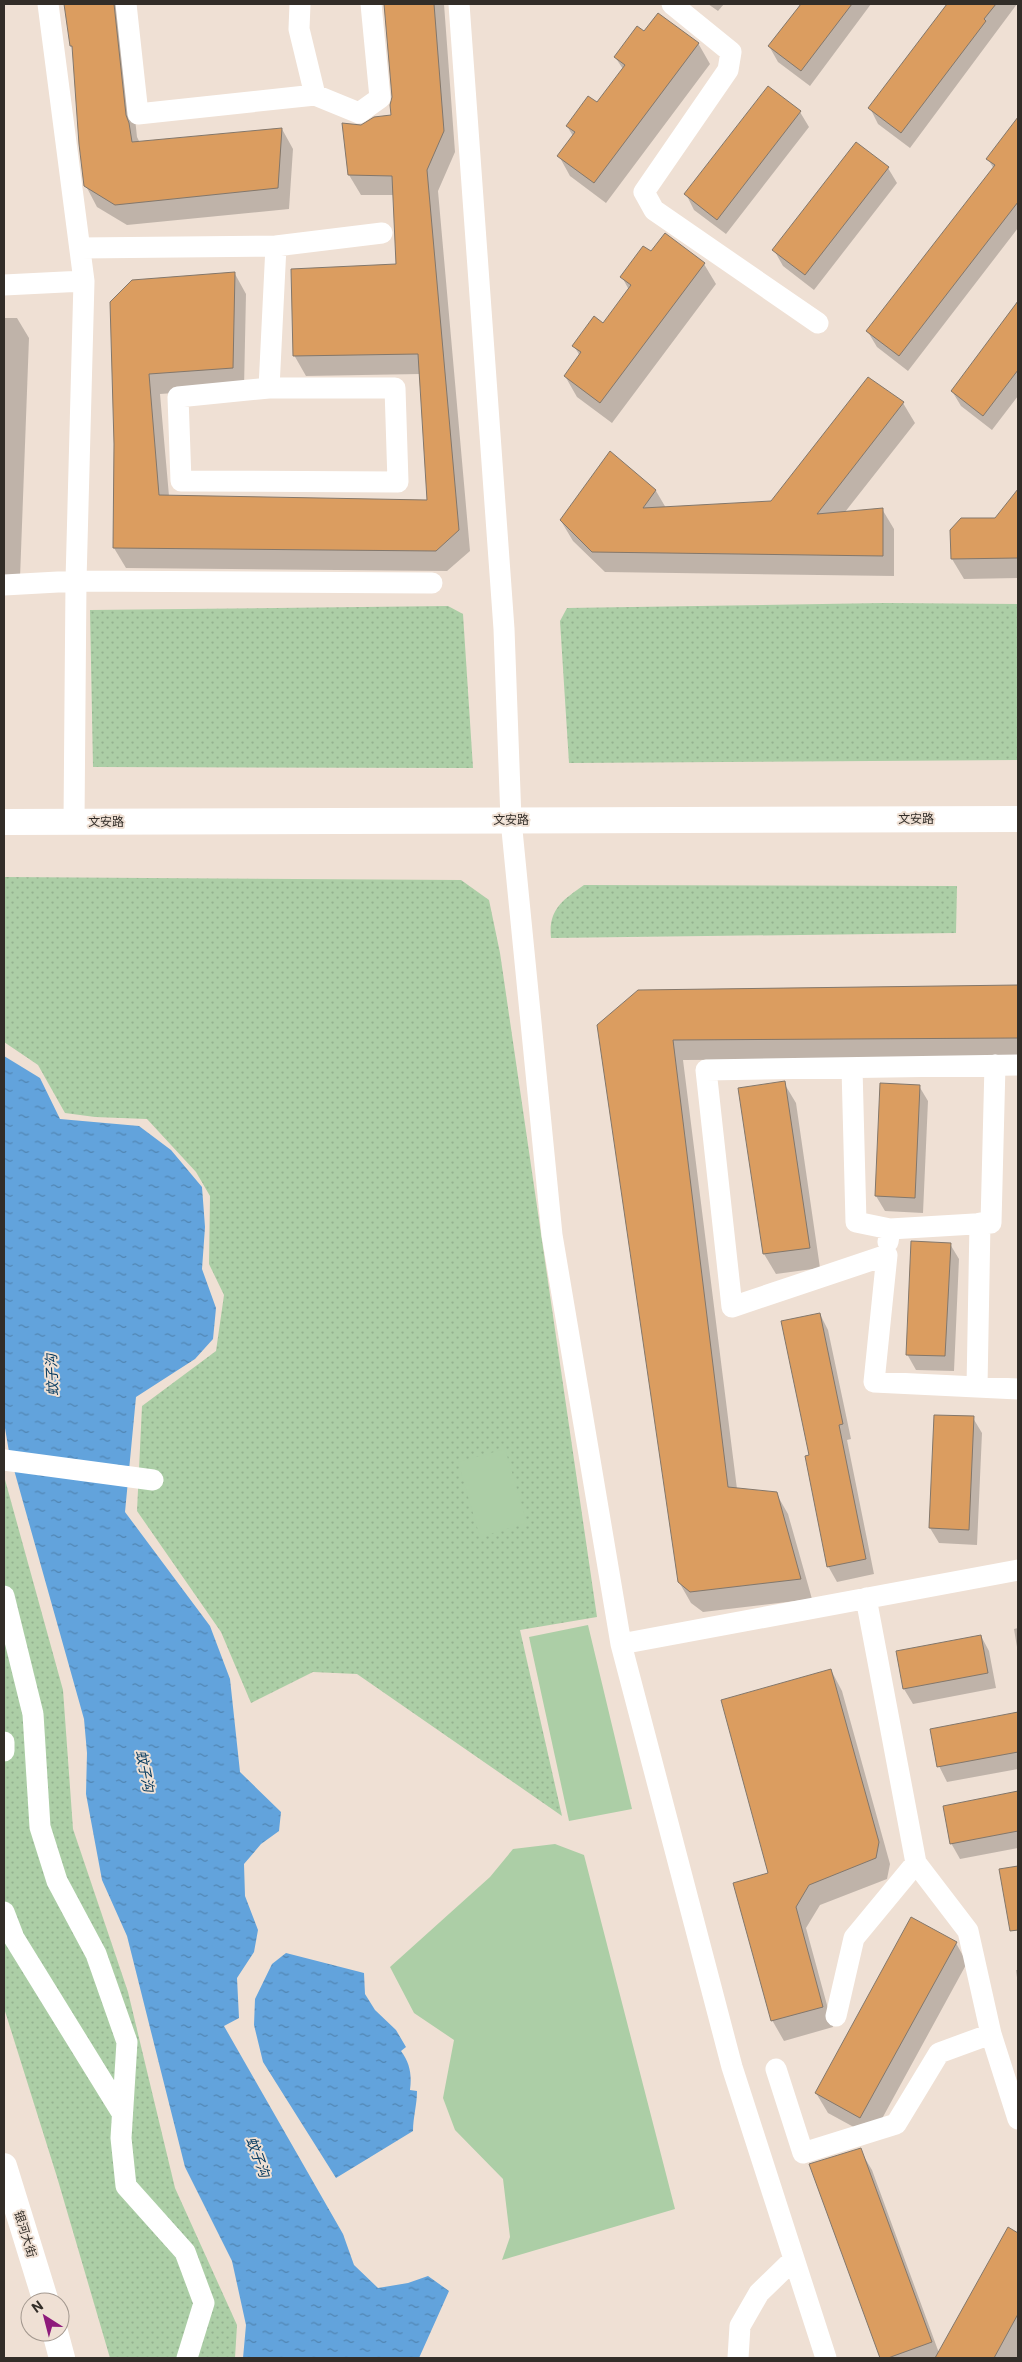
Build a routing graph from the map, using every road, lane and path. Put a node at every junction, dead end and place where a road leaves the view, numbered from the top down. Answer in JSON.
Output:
{"nodes":[{"id":1,"x":48,"y":4,"type":"edge"},
{"id":2,"x":126,"y":4,"type":"edge"},
{"id":3,"x":300,"y":4,"type":"edge"},
{"id":4,"x":371,"y":4,"type":"edge"},
{"id":5,"x":459,"y":4,"type":"edge"},
{"id":6,"x":672,"y":4,"type":"edge"},
{"id":7,"x":315,"y":95,"type":"junction"},
{"id":8,"x":382,"y":233,"type":"dead end"},
{"id":9,"x":276,"y":246,"type":"junction"},
{"id":10,"x":80,"y":248,"type":"junction"},
{"id":11,"x":84,"y":281,"type":"junction"},
{"id":12,"x":4,"y":285,"type":"edge"},
{"id":13,"x":818,"y":323,"type":"dead end"},
{"id":14,"x":269,"y":388,"type":"junction"},
{"id":15,"x":76,"y":581,"type":"junction"},
{"id":16,"x":432,"y":583,"type":"dead end"},
{"id":17,"x":4,"y":585,"type":"edge"},
{"id":18,"x":1018,"y":819,"type":"edge"},
{"id":19,"x":511,"y":820,"type":"junction"},
{"id":20,"x":4,"y":822,"type":"edge"},
{"id":21,"x":74,"y":822,"type":"junction"},
{"id":22,"x":995,"y":1065,"type":"junction"},
{"id":23,"x":1018,"y":1065,"type":"edge"},
{"id":24,"x":852,"y":1068,"type":"junction"},
{"id":25,"x":980,"y":1223,"type":"junction"},
{"id":26,"x":890,"y":1228,"type":"junction"},
{"id":27,"x":887,"y":1255,"type":"junction"},
{"id":28,"x":977,"y":1387,"type":"junction"},
{"id":29,"x":1018,"y":1388,"type":"edge"},
{"id":30,"x":4,"y":1460,"type":"edge"},
{"id":31,"x":153,"y":1480,"type":"dead end"},
{"id":32,"x":1018,"y":1570,"type":"edge"},
{"id":33,"x":4,"y":1596,"type":"edge"},
{"id":34,"x":866,"y":1598,"type":"junction"},
{"id":35,"x":621,"y":1644,"type":"junction"},
{"id":36,"x":4,"y":1742,"type":"edge"},
{"id":37,"x":4,"y":1751,"type":"edge"},
{"id":38,"x":916,"y":1863,"type":"junction"},
{"id":39,"x":4,"y":1912,"type":"edge"},
{"id":40,"x":836,"y":2016,"type":"dead end"},
{"id":41,"x":991,"y":2034,"type":"junction"},
{"id":42,"x":776,"y":2069,"type":"dead end"},
{"id":43,"x":122,"y":2113,"type":"junction"},
{"id":44,"x":1018,"y":2119,"type":"edge"},
{"id":45,"x":4,"y":2166,"type":"edge"},
{"id":46,"x":794,"y":2259,"type":"junction"},
{"id":47,"x":43,"y":2292,"type":"edge"},
{"id":48,"x":58,"y":2342,"type":"edge"},
{"id":49,"x":62,"y":2358,"type":"edge"},
{"id":50,"x":187,"y":2358,"type":"edge"},
{"id":51,"x":738,"y":2358,"type":"edge"},
{"id":52,"x":826,"y":2358,"type":"edge"}],
"edges":[{"from":1,"to":10,"type":"street"},
{"from":2,"to":7,"type":"street"},
{"from":3,"to":7,"type":"street"},
{"from":4,"to":7,"type":"street"},
{"from":5,"to":19,"type":"street"},
{"from":6,"to":13,"type":"street"},
{"from":8,"to":9,"type":"street"},
{"from":9,"to":10,"type":"street"},
{"from":9,"to":14,"type":"street"},
{"from":10,"to":11,"type":"street"},
{"from":11,"to":12,"type":"street"},
{"from":11,"to":15,"type":"street"},
{"from":14,"to":14,"type":"street"},
{"from":15,"to":16,"type":"street"},
{"from":15,"to":17,"type":"street"},
{"from":15,"to":21,"type":"street"},
{"from":18,"to":19,"type":"main road","name":"文安路"},
{"from":19,"to":21,"type":"main road","name":"文安路"},
{"from":19,"to":35,"type":"street"},
{"from":20,"to":21,"type":"main road","name":"文安路"},
{"from":22,"to":23,"type":"street"},
{"from":22,"to":24,"type":"street"},
{"from":22,"to":25,"type":"street"},
{"from":24,"to":26,"type":"street"},
{"from":24,"to":27,"type":"street"},
{"from":25,"to":26,"type":"street"},
{"from":25,"to":28,"type":"street"},
{"from":26,"to":27,"type":"street"},
{"from":27,"to":28,"type":"street"},
{"from":28,"to":29,"type":"street"},
{"from":30,"to":31,"type":"street"},
{"from":32,"to":34,"type":"street"},
{"from":33,"to":43,"type":"street"},
{"from":34,"to":35,"type":"street"},
{"from":34,"to":38,"type":"street"},
{"from":35,"to":46,"type":"street"},
{"from":36,"to":37,"type":"street"},
{"from":38,"to":40,"type":"street"},
{"from":38,"to":41,"type":"street"},
{"from":39,"to":43,"type":"street"},
{"from":41,"to":42,"type":"street"},
{"from":41,"to":44,"type":"street"},
{"from":43,"to":50,"type":"street"},
{"from":45,"to":47,"type":"main road","name":"银河大街"},
{"from":46,"to":51,"type":"street"},
{"from":46,"to":52,"type":"street"},
{"from":48,"to":49,"type":"main road"}]}
